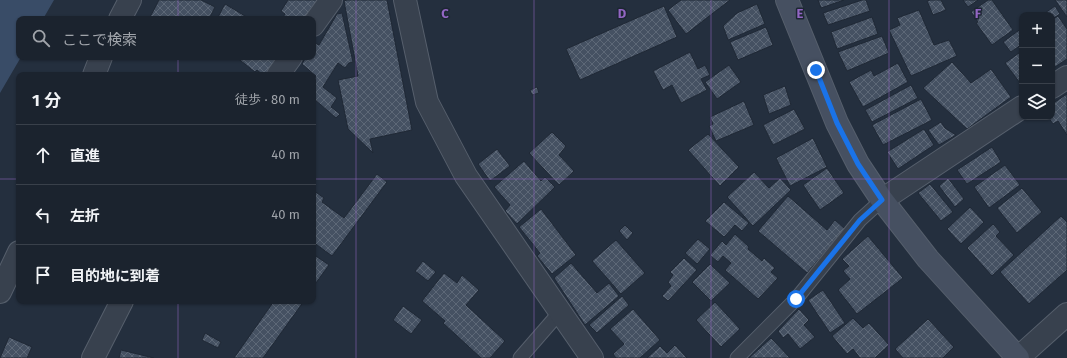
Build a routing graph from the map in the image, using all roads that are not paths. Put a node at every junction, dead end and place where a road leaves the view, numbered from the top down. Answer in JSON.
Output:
{"nodes":[{"id":1,"x":130,"y":0,"type":"edge"},
{"id":2,"x":331,"y":0,"type":"edge"},
{"id":3,"x":405,"y":0,"type":"edge"},
{"id":4,"x":787,"y":0,"type":"edge"},
{"id":5,"x":122,"y":16,"type":"edge"},
{"id":6,"x":316,"y":22,"type":"edge"},
{"id":7,"x":100,"y":60,"type":"edge"},
{"id":8,"x":289,"y":60,"type":"edge"},
{"id":9,"x":95,"y":72,"type":"edge"},
{"id":10,"x":280,"y":72,"type":"edge"},
{"id":11,"x":1067,"y":78,"type":"edge"},
{"id":12,"x":1055,"y":85,"type":"edge"},
{"id":13,"x":1019,"y":109,"type":"edge"},
{"id":14,"x":882,"y":200,"type":"junction"},
{"id":15,"x":16,"y":258,"type":"edge"},
{"id":16,"x":0,"y":292,"type":"edge"},
{"id":17,"x":120,"y":304,"type":"edge"},
{"id":18,"x":560,"y":312,"type":"junction"},
{"id":19,"x":1067,"y":314,"type":"edge"},
{"id":20,"x":93,"y":358,"type":"edge"},
{"id":21,"x":520,"y":358,"type":"edge"},
{"id":22,"x":592,"y":358,"type":"edge"},
{"id":23,"x":737,"y":358,"type":"edge"},
{"id":24,"x":1018,"y":358,"type":"edge"}],
"edges":[{"from":1,"to":5,"type":"street"},
{"from":2,"to":6,"type":"street"},
{"from":3,"to":18,"type":"street"},
{"from":4,"to":14,"type":"main road"},
{"from":7,"to":9,"type":"street"},
{"from":8,"to":10,"type":"street"},
{"from":11,"to":12,"type":"street"},
{"from":13,"to":14,"type":"street"},
{"from":14,"to":23,"type":"lane"},
{"from":14,"to":24,"type":"main road"},
{"from":15,"to":16,"type":"street"},
{"from":17,"to":20,"type":"street"},
{"from":18,"to":21,"type":"lane"},
{"from":18,"to":22,"type":"street"},
{"from":19,"to":24,"type":"street"}]}
